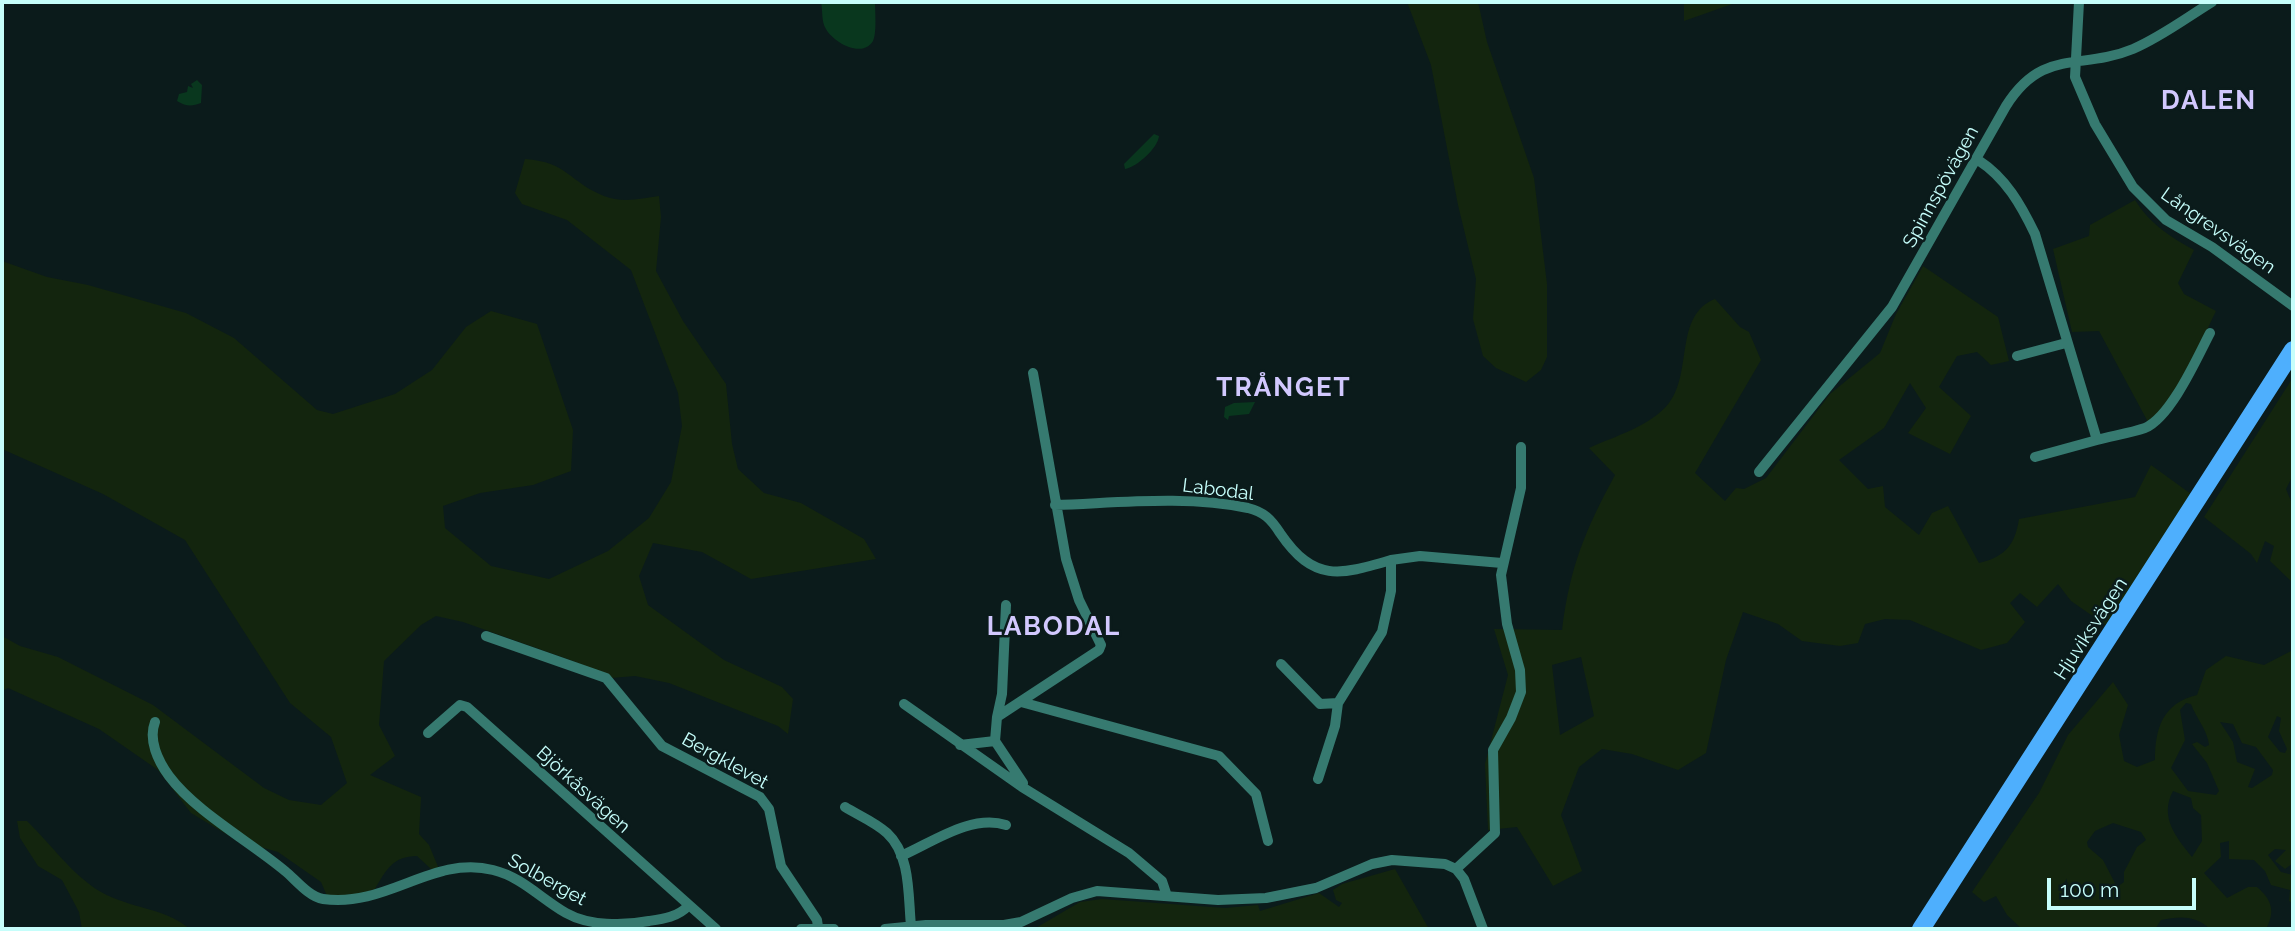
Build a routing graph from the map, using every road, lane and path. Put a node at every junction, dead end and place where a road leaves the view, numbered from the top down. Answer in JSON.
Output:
{"nodes":[{"id":1,"x":2078,"y":2,"type":"edge"},
{"id":2,"x":2212,"y":2,"type":"edge"},
{"id":3,"x":2075,"y":60,"type":"junction"},
{"id":4,"x":1978,"y":160,"type":"junction"},
{"id":5,"x":2278,"y":294,"type":"junction"},
{"id":6,"x":2293,"y":295,"type":"edge"},
{"id":7,"x":2293,"y":306,"type":"edge"},
{"id":8,"x":2210,"y":333,"type":"dead end"},
{"id":9,"x":2066,"y":343,"type":"junction"},
{"id":10,"x":2293,"y":350,"type":"edge"},
{"id":11,"x":2017,"y":356,"type":"dead end"},
{"id":12,"x":1034,"y":373,"type":"dead end"},
{"id":13,"x":2097,"y":440,"type":"junction"},
{"id":14,"x":1521,"y":447,"type":"dead end"},
{"id":15,"x":2035,"y":457,"type":"dead end"},
{"id":16,"x":1759,"y":472,"type":"dead end"},
{"id":17,"x":1055,"y":505,"type":"junction"},
{"id":18,"x":1391,"y":560,"type":"junction"},
{"id":19,"x":1502,"y":563,"type":"junction"},
{"id":20,"x":1006,"y":606,"type":"dead end"},
{"id":21,"x":486,"y":636,"type":"dead end"},
{"id":22,"x":1281,"y":664,"type":"dead end"},
{"id":23,"x":1021,"y":702,"type":"junction"},
{"id":24,"x":1338,"y":703,"type":"junction"},
{"id":25,"x":904,"y":704,"type":"dead end"},
{"id":26,"x":997,"y":718,"type":"junction"},
{"id":27,"x":155,"y":722,"type":"dead end"},
{"id":28,"x":428,"y":733,"type":"dead end"},
{"id":29,"x":995,"y":741,"type":"junction"},
{"id":30,"x":960,"y":745,"type":"junction"},
{"id":31,"x":1318,"y":779,"type":"dead end"},
{"id":32,"x":1022,"y":787,"type":"junction"},
{"id":33,"x":845,"y":807,"type":"dead end"},
{"id":34,"x":1006,"y":825,"type":"dead end"},
{"id":35,"x":1268,"y":841,"type":"dead end"},
{"id":36,"x":901,"y":856,"type":"junction"},
{"id":37,"x":1456,"y":869,"type":"junction"},
{"id":38,"x":1167,"y":897,"type":"junction"},
{"id":39,"x":688,"y":906,"type":"junction"},
{"id":40,"x":911,"y":926,"type":"junction"},
{"id":41,"x":941,"y":927,"type":"edge"},
{"id":42,"x":818,"y":928,"type":"junction"},
{"id":43,"x":716,"y":929,"type":"edge"},
{"id":44,"x":801,"y":929,"type":"edge"},
{"id":45,"x":834,"y":929,"type":"edge"},
{"id":46,"x":885,"y":929,"type":"edge"},
{"id":47,"x":1483,"y":929,"type":"edge"},
{"id":48,"x":1921,"y":929,"type":"edge"}],
"edges":[{"from":1,"to":3,"type":"street","name":"Långrevsvägen"},
{"from":2,"to":3,"type":"street","name":"Spinnspövägen"},
{"from":3,"to":4,"type":"street","name":"Spinnspövägen"},
{"from":3,"to":5,"type":"street","name":"Långrevsvägen"},
{"from":4,"to":9,"type":"street"},
{"from":4,"to":16,"type":"street","name":"Spinnspövägen"},
{"from":5,"to":6,"type":"street","name":"Långrevsvägen"},
{"from":5,"to":7,"type":"street","name":"Långrevsvägen"},
{"from":8,"to":13,"type":"street"},
{"from":9,"to":11,"type":"street"},
{"from":9,"to":13,"type":"street"},
{"from":10,"to":48,"type":"main road","name":"Hjuviksvägen"},
{"from":12,"to":17,"type":"street"},
{"from":13,"to":15,"type":"street"},
{"from":14,"to":19,"type":"street"},
{"from":17,"to":18,"type":"street","name":"Labodal"},
{"from":17,"to":23,"type":"street"},
{"from":18,"to":19,"type":"street","name":"Labodal"},
{"from":18,"to":24,"type":"street"},
{"from":19,"to":37,"type":"street"},
{"from":20,"to":26,"type":"street"},
{"from":21,"to":42,"type":"street","name":"Bergklevet"},
{"from":22,"to":24,"type":"street"},
{"from":23,"to":26,"type":"street"},
{"from":23,"to":35,"type":"street"},
{"from":24,"to":31,"type":"street"},
{"from":25,"to":30,"type":"street"},
{"from":26,"to":29,"type":"street"},
{"from":27,"to":39,"type":"street","name":"Solberget"},
{"from":28,"to":39,"type":"street","name":"Björkåsvägen"},
{"from":29,"to":30,"type":"street"},
{"from":29,"to":32,"type":"street"},
{"from":30,"to":32,"type":"street"},
{"from":32,"to":38,"type":"street"},
{"from":33,"to":36,"type":"street"},
{"from":34,"to":36,"type":"street"},
{"from":36,"to":40,"type":"street"},
{"from":37,"to":38,"type":"street"},
{"from":37,"to":47,"type":"street"},
{"from":38,"to":41,"type":"street"},
{"from":39,"to":43,"type":"street","name":"Björkåsvägen"},
{"from":40,"to":41,"type":"street"},
{"from":40,"to":46,"type":"street"},
{"from":42,"to":44,"type":"street"},
{"from":42,"to":45,"type":"street"}]}
